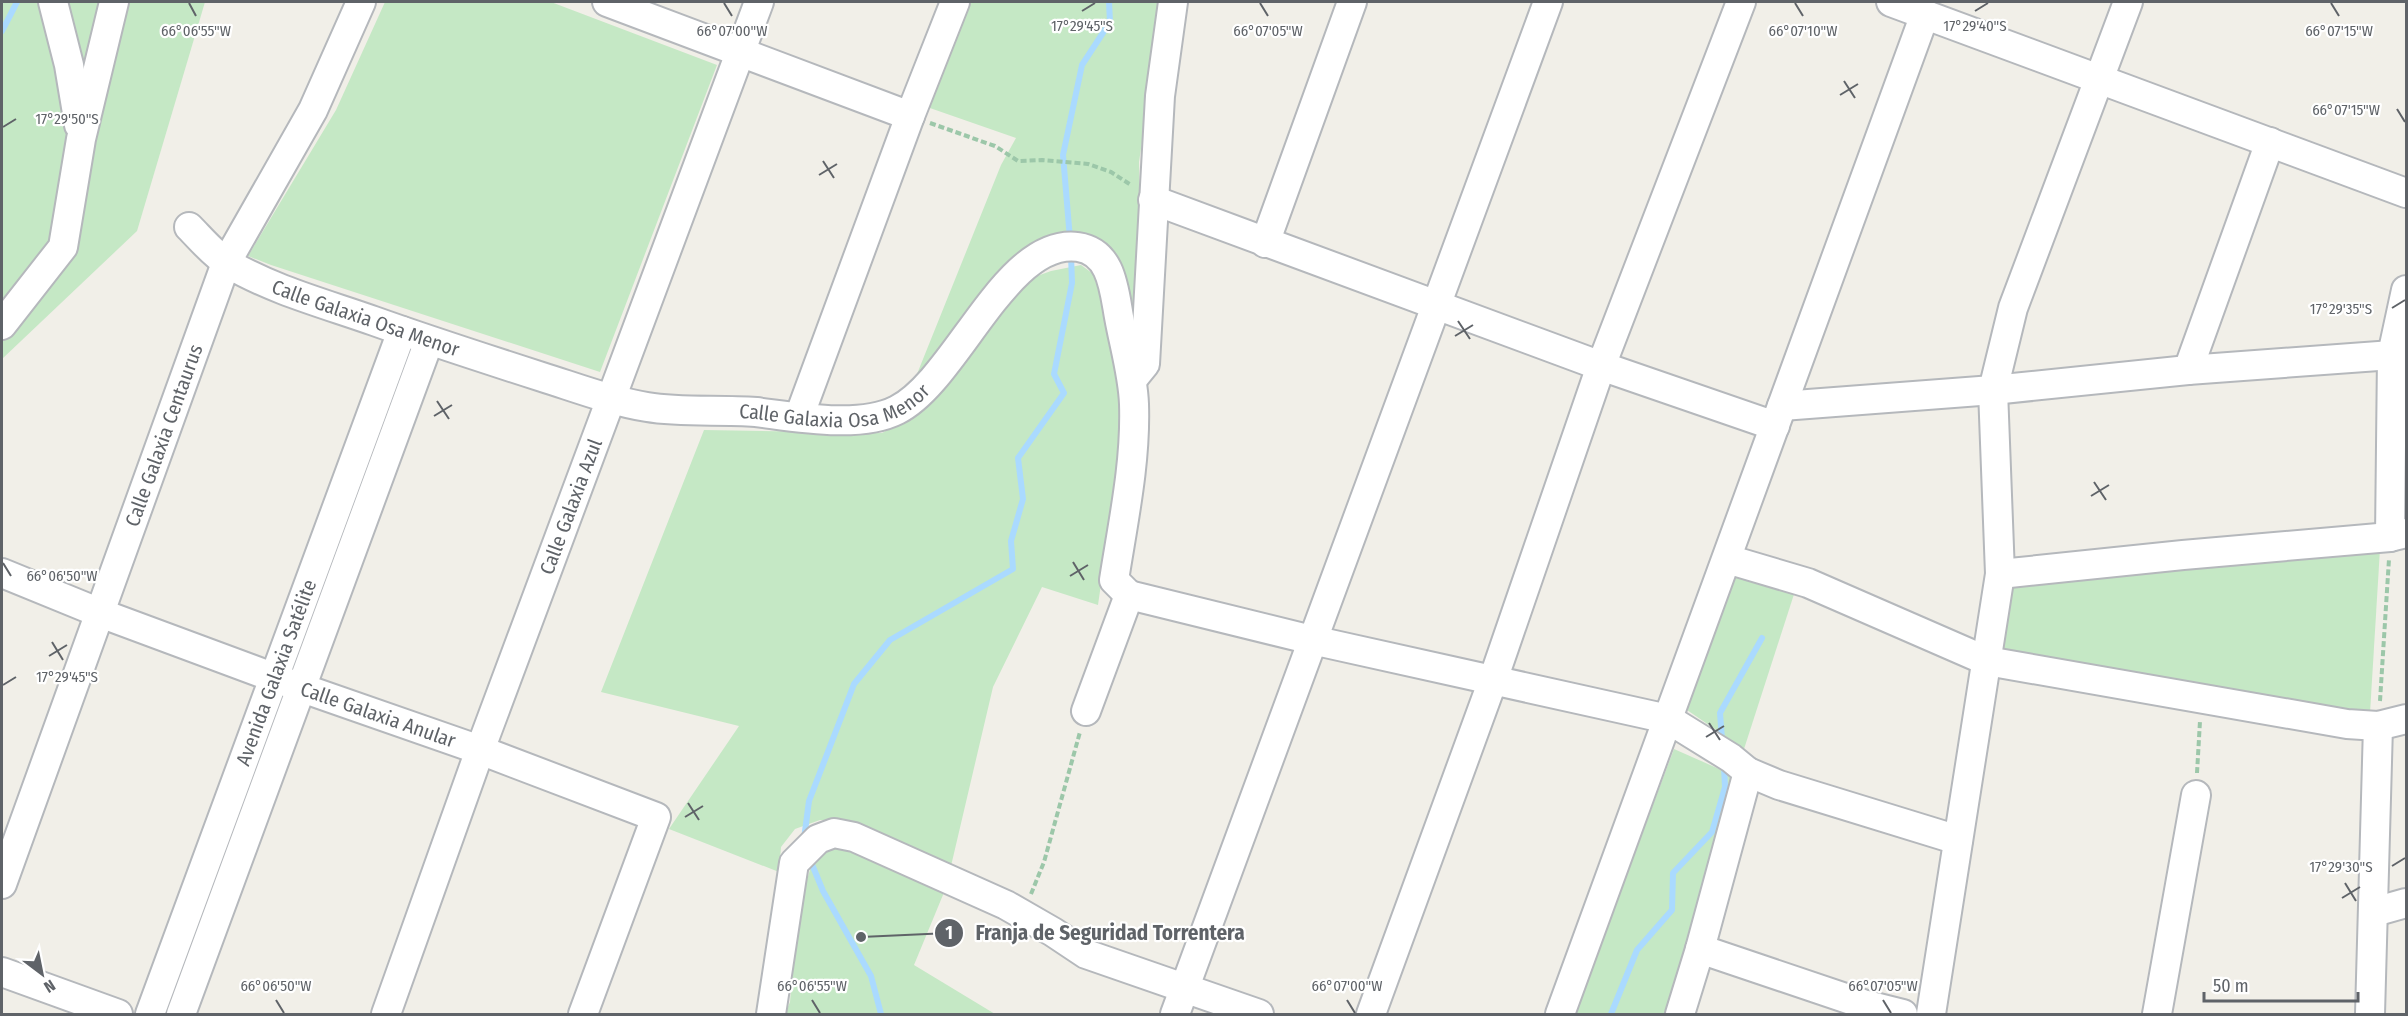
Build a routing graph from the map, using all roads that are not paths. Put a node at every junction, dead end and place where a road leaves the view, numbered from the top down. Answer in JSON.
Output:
{"nodes":[{"id":1,"x":52,"y":2,"type":"edge"},
{"id":2,"x":114,"y":2,"type":"edge"},
{"id":3,"x":361,"y":2,"type":"edge"},
{"id":4,"x":608,"y":2,"type":"edge"},
{"id":5,"x":759,"y":2,"type":"edge"},
{"id":6,"x":955,"y":2,"type":"edge"},
{"id":7,"x":1173,"y":2,"type":"edge"},
{"id":8,"x":1352,"y":2,"type":"edge"},
{"id":9,"x":1548,"y":2,"type":"edge"},
{"id":10,"x":1742,"y":2,"type":"edge"},
{"id":11,"x":1891,"y":2,"type":"edge"},
{"id":12,"x":2128,"y":2,"type":"edge"},
{"id":13,"x":1925,"y":14,"type":"junction"},
{"id":14,"x":740,"y":52,"type":"junction"},
{"id":15,"x":2100,"y":79,"type":"junction"},
{"id":16,"x":910,"y":116,"type":"junction"},
{"id":17,"x":81,"y":139,"type":"junction"},
{"id":18,"x":2270,"y":142,"type":"junction"},
{"id":19,"x":2406,"y":193,"type":"edge"},
{"id":20,"x":1152,"y":200,"type":"junction"},
{"id":21,"x":189,"y":227,"type":"dead end"},
{"id":22,"x":1265,"y":243,"type":"junction"},
{"id":23,"x":226,"y":263,"type":"junction"},
{"id":24,"x":2406,"y":290,"type":"edge"},
{"id":25,"x":1436,"y":305,"type":"junction"},
{"id":26,"x":2,"y":326,"type":"edge"},
{"id":27,"x":402,"y":331,"type":"junction"},
{"id":28,"x":429,"y":341,"type":"junction"},
{"id":29,"x":2399,"y":354,"type":"edge"},
{"id":30,"x":1601,"y":366,"type":"junction"},
{"id":31,"x":2188,"y":370,"type":"junction"},
{"id":32,"x":1132,"y":380,"type":"junction"},
{"id":33,"x":1993,"y":390,"type":"junction"},
{"id":34,"x":612,"y":399,"type":"junction"},
{"id":35,"x":1779,"y":416,"type":"junction"},
{"id":36,"x":799,"y":417,"type":"junction"},
{"id":37,"x":2398,"y":535,"type":"edge"},
{"id":38,"x":1726,"y":559,"type":"junction"},
{"id":39,"x":2,"y":573,"type":"edge"},
{"id":40,"x":2000,"y":574,"type":"junction"},
{"id":41,"x":1129,"y":595,"type":"junction"},
{"id":42,"x":100,"y":613,"type":"junction"},
{"id":43,"x":1312,"y":640,"type":"junction"},
{"id":44,"x":1987,"y":661,"type":"junction"},
{"id":45,"x":274,"y":678,"type":"junction"},
{"id":46,"x":1493,"y":680,"type":"junction"},
{"id":47,"x":302,"y":688,"type":"junction"},
{"id":48,"x":1086,"y":711,"type":"road end"},
{"id":49,"x":1668,"y":719,"type":"junction"},
{"id":50,"x":2406,"y":719,"type":"edge"},
{"id":51,"x":2378,"y":726,"type":"junction"},
{"id":52,"x":480,"y":750,"type":"junction"},
{"id":53,"x":1748,"y":772,"type":"junction"},
{"id":54,"x":2196,"y":795,"type":"road end"},
{"id":55,"x":1958,"y":840,"type":"junction"},
{"id":56,"x":2,"y":884,"type":"edge"},
{"id":57,"x":2406,"y":903,"type":"edge"},
{"id":58,"x":2374,"y":912,"type":"junction"},
{"id":59,"x":1700,"y":949,"type":"junction"},
{"id":60,"x":2,"y":972,"type":"edge"},
{"id":61,"x":1180,"y":1002,"type":"edge"},
{"id":62,"x":118,"y":1014,"type":"edge"},
{"id":63,"x":150,"y":1014,"type":"edge"},
{"id":64,"x":181,"y":1014,"type":"edge"},
{"id":65,"x":386,"y":1014,"type":"edge"},
{"id":66,"x":583,"y":1014,"type":"edge"},
{"id":67,"x":771,"y":1014,"type":"edge"},
{"id":68,"x":1259,"y":1014,"type":"edge"},
{"id":69,"x":1371,"y":1014,"type":"edge"},
{"id":70,"x":1560,"y":1014,"type":"edge"},
{"id":71,"x":1680,"y":1014,"type":"edge"},
{"id":72,"x":1903,"y":1014,"type":"edge"},
{"id":73,"x":1931,"y":1014,"type":"edge"},
{"id":74,"x":2157,"y":1014,"type":"edge"},
{"id":75,"x":2370,"y":1014,"type":"edge"}],
"edges":[{"from":1,"to":17,"type":"street"},
{"from":2,"to":17,"type":"street"},
{"from":3,"to":23,"type":"street","name":"Calle Galaxia Centaurus"},
{"from":4,"to":14,"type":"street"},
{"from":5,"to":14,"type":"street","name":"Calle Galaxia Azul"},
{"from":6,"to":16,"type":"street"},
{"from":7,"to":20,"type":"street"},
{"from":8,"to":22,"type":"street"},
{"from":9,"to":25,"type":"street"},
{"from":10,"to":30,"type":"street"},
{"from":11,"to":13,"type":"street"},
{"from":12,"to":15,"type":"street"},
{"from":13,"to":15,"type":"street"},
{"from":13,"to":35,"type":"street"},
{"from":14,"to":16,"type":"street"},
{"from":14,"to":34,"type":"street","name":"Calle Galaxia Azul"},
{"from":15,"to":18,"type":"street"},
{"from":15,"to":33,"type":"street"},
{"from":16,"to":36,"type":"street"},
{"from":17,"to":26,"type":"street"},
{"from":18,"to":19,"type":"street"},
{"from":18,"to":31,"type":"street"},
{"from":20,"to":22,"type":"street"},
{"from":20,"to":32,"type":"street"},
{"from":21,"to":23,"type":"street","name":"Calle Galaxia Osa Menor"},
{"from":22,"to":25,"type":"street"},
{"from":23,"to":27,"type":"street","name":"Calle Galaxia Osa Menor"},
{"from":23,"to":42,"type":"street","name":"Calle Galaxia Centaurus"},
{"from":24,"to":29,"type":"street"},
{"from":25,"to":30,"type":"street"},
{"from":25,"to":43,"type":"street"},
{"from":27,"to":28,"type":"street","name":"Calle Galaxia Osa Menor"},
{"from":27,"to":45,"type":"street","name":"Avenida Galaxia Satélite"},
{"from":28,"to":34,"type":"street","name":"Calle Galaxia Osa Menor"},
{"from":28,"to":47,"type":"street","name":"Avenida Galaxia Satélite"},
{"from":29,"to":31,"type":"street"},
{"from":29,"to":37,"type":"street"},
{"from":30,"to":35,"type":"street"},
{"from":30,"to":46,"type":"street"},
{"from":31,"to":33,"type":"street"},
{"from":32,"to":36,"type":"street","name":"Calle Galaxia Osa Menor"},
{"from":32,"to":41,"type":"street","name":"Calle Galaxia Osa Menor"},
{"from":33,"to":35,"type":"street"},
{"from":33,"to":40,"type":"street"},
{"from":34,"to":36,"type":"street","name":"Calle Galaxia Osa Menor"},
{"from":34,"to":52,"type":"street","name":"Calle Galaxia Azul"},
{"from":35,"to":38,"type":"street"},
{"from":37,"to":40,"type":"street"},
{"from":38,"to":44,"type":"street"},
{"from":38,"to":49,"type":"street"},
{"from":39,"to":42,"type":"street","name":"Calle Galaxia Anular"},
{"from":40,"to":44,"type":"street"},
{"from":41,"to":43,"type":"street"},
{"from":41,"to":48,"type":"street"},
{"from":42,"to":45,"type":"street","name":"Calle Galaxia Anular"},
{"from":42,"to":56,"type":"street","name":"Calle Galaxia Centaurus"},
{"from":43,"to":46,"type":"street"},
{"from":43,"to":61,"type":"street"},
{"from":44,"to":51,"type":"street"},
{"from":44,"to":55,"type":"street"},
{"from":45,"to":47,"type":"street","name":"Calle Galaxia Anular"},
{"from":45,"to":63,"type":"street","name":"Avenida Galaxia Satélite"},
{"from":46,"to":49,"type":"street"},
{"from":46,"to":69,"type":"street"},
{"from":47,"to":52,"type":"street","name":"Calle Galaxia Anular"},
{"from":47,"to":64,"type":"street","name":"Avenida Galaxia Satélite"},
{"from":49,"to":53,"type":"street"},
{"from":49,"to":70,"type":"street"},
{"from":50,"to":51,"type":"street"},
{"from":51,"to":58,"type":"street"},
{"from":52,"to":65,"type":"street","name":"Calle Galaxia Azul"},
{"from":52,"to":66,"type":"street","name":"Calle Galaxia Anular"},
{"from":53,"to":55,"type":"street"},
{"from":53,"to":59,"type":"street"},
{"from":54,"to":74,"type":"street"},
{"from":55,"to":73,"type":"street"},
{"from":57,"to":58,"type":"street"},
{"from":58,"to":75,"type":"street"},
{"from":59,"to":71,"type":"street"},
{"from":59,"to":72,"type":"street"},
{"from":60,"to":62,"type":"street"},
{"from":61,"to":67,"type":"street"},
{"from":61,"to":68,"type":"street"}]}
